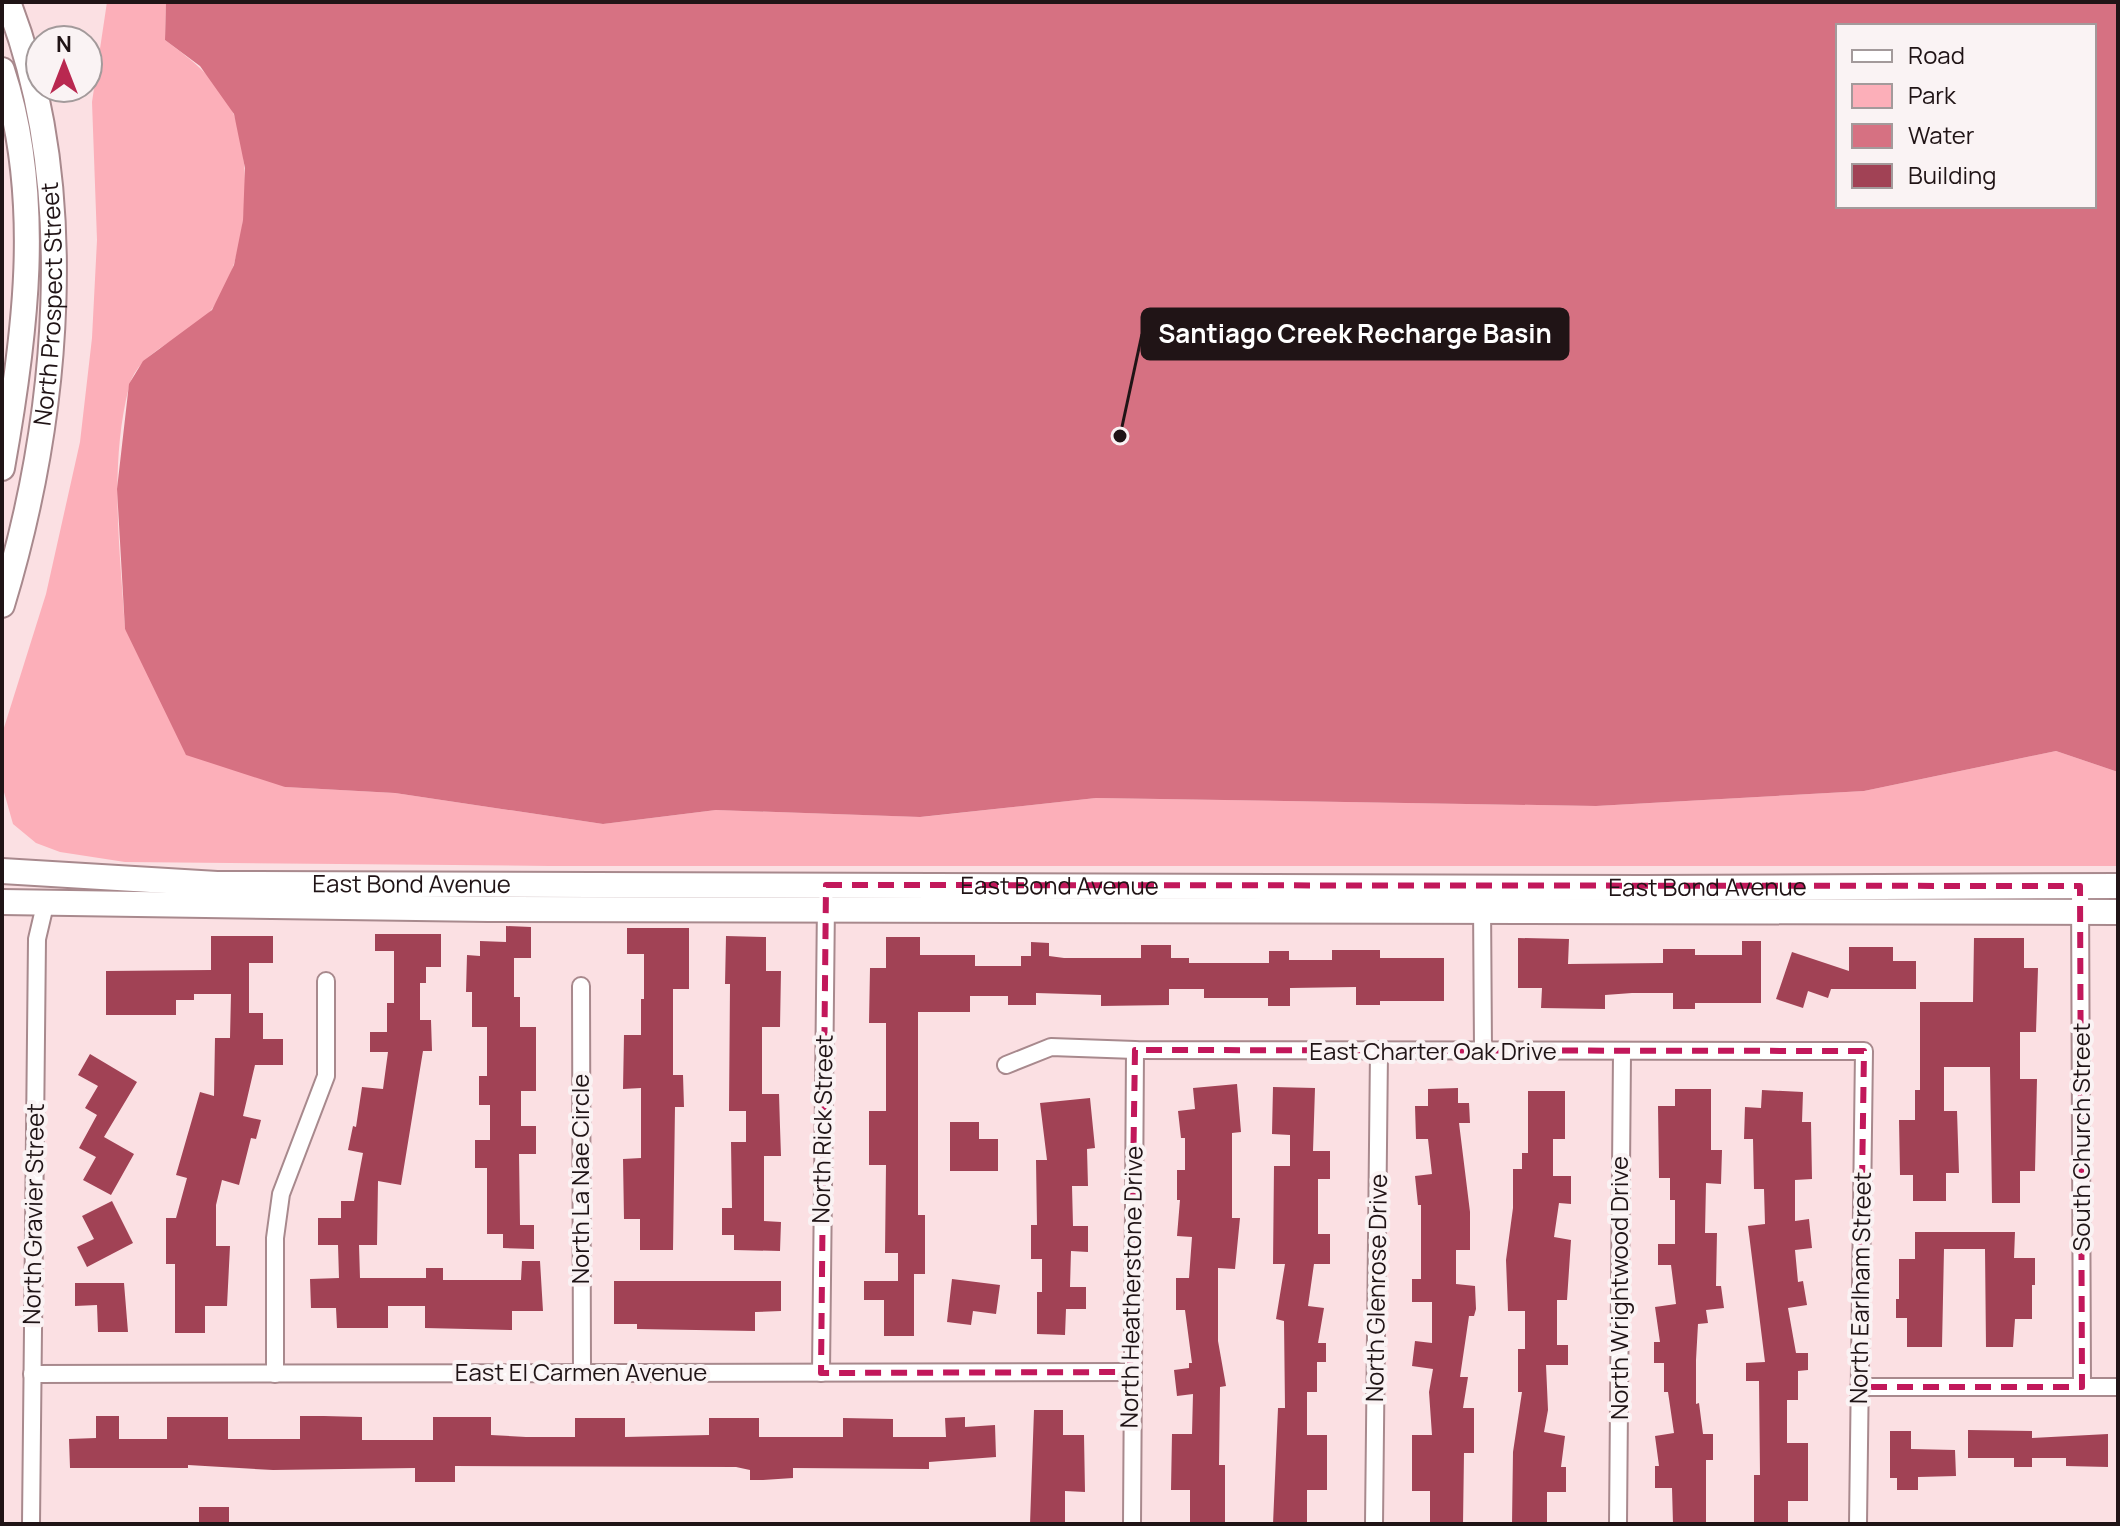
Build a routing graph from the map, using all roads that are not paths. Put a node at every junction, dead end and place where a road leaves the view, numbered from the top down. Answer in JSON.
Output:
{"nodes":[{"id":1,"x":8,"y":2,"type":"edge"},
{"id":2,"x":2,"y":70,"type":"edge"},
{"id":3,"x":2,"y":468,"type":"edge"},
{"id":4,"x":2,"y":605,"type":"edge"},
{"id":5,"x":2,"y":871,"type":"edge"},
{"id":6,"x":2080,"y":886,"type":"junction"},
{"id":7,"x":2118,"y":886,"type":"edge"},
{"id":8,"x":826,"y":898,"type":"junction"},
{"id":9,"x":1482,"y":899,"type":"junction"},
{"id":10,"x":2,"y":902,"type":"edge"},
{"id":11,"x":45,"y":905,"type":"junction"},
{"id":12,"x":2081,"y":912,"type":"junction"},
{"id":13,"x":2118,"y":912,"type":"edge"},
{"id":14,"x":326,"y":981,"type":"dead end"},
{"id":15,"x":581,"y":986,"type":"dead end"},
{"id":16,"x":1135,"y":1050,"type":"junction"},
{"id":17,"x":1379,"y":1051,"type":"junction"},
{"id":18,"x":1483,"y":1051,"type":"junction"},
{"id":19,"x":1864,"y":1051,"type":"joint"},
{"id":20,"x":1622,"y":1053,"type":"junction"},
{"id":21,"x":1006,"y":1065,"type":"dead end"},
{"id":22,"x":1130,"y":1372,"type":"junction"},
{"id":23,"x":582,"y":1373,"type":"junction"},
{"id":24,"x":821,"y":1373,"type":"junction"},
{"id":25,"x":32,"y":1374,"type":"junction"},
{"id":26,"x":275,"y":1374,"type":"junction"},
{"id":27,"x":1859,"y":1387,"type":"junction"},
{"id":28,"x":2082,"y":1387,"type":"junction"},
{"id":29,"x":2118,"y":1387,"type":"edge"},
{"id":30,"x":31,"y":1524,"type":"edge"},
{"id":31,"x":1132,"y":1524,"type":"edge"},
{"id":32,"x":1374,"y":1524,"type":"edge"},
{"id":33,"x":1618,"y":1524,"type":"edge"},
{"id":34,"x":1858,"y":1524,"type":"edge"}],
"edges":[{"from":1,"to":4,"type":"street","name":"North Prospect Street"},
{"from":2,"to":3,"type":"street","name":"North Prospect Street"},
{"from":5,"to":8,"type":"street","name":"East Bond Avenue"},
{"from":6,"to":7,"type":"street","name":"East Bond Avenue"},
{"from":6,"to":9,"type":"street","name":"East Bond Avenue"},
{"from":6,"to":12,"type":"street","name":"South Church Street"},
{"from":8,"to":9,"type":"street","name":"East Bond Avenue"},
{"from":8,"to":11,"type":"street","name":"East Bond Avenue"},
{"from":8,"to":24,"type":"street","name":"North Rick Street"},
{"from":9,"to":12,"type":"street","name":"East Bond Avenue"},
{"from":9,"to":18,"type":"street"},
{"from":10,"to":11,"type":"street","name":"East Bond Avenue"},
{"from":11,"to":25,"type":"street","name":"North Gravier Street"},
{"from":12,"to":13,"type":"street","name":"East Bond Avenue"},
{"from":12,"to":28,"type":"street","name":"South Church Street"},
{"from":14,"to":26,"type":"street"},
{"from":15,"to":23,"type":"street","name":"North La Nae Circle"},
{"from":16,"to":17,"type":"street","name":"East Charter Oak Drive"},
{"from":16,"to":21,"type":"street","name":"East Charter Oak Drive"},
{"from":16,"to":22,"type":"street","name":"North Heatherstone Drive"},
{"from":17,"to":18,"type":"street","name":"East Charter Oak Drive"},
{"from":17,"to":32,"type":"street","name":"North Glenrose Drive"},
{"from":18,"to":20,"type":"street","name":"East Charter Oak Drive"},
{"from":19,"to":20,"type":"street","name":"East Charter Oak Drive"},
{"from":19,"to":27,"type":"street","name":"North Earlham Street"},
{"from":20,"to":33,"type":"street","name":"North Wrightwood Drive"},
{"from":22,"to":24,"type":"street","name":"East El Carmen Avenue"},
{"from":22,"to":31,"type":"street","name":"North Heatherstone Drive"},
{"from":23,"to":24,"type":"street","name":"East El Carmen Avenue"},
{"from":23,"to":26,"type":"street","name":"East El Carmen Avenue"},
{"from":25,"to":26,"type":"street","name":"East El Carmen Avenue"},
{"from":25,"to":30,"type":"street","name":"North Gravier Street"},
{"from":27,"to":28,"type":"street"},
{"from":27,"to":34,"type":"street","name":"North Earlham Street"},
{"from":28,"to":29,"type":"street"}]}
